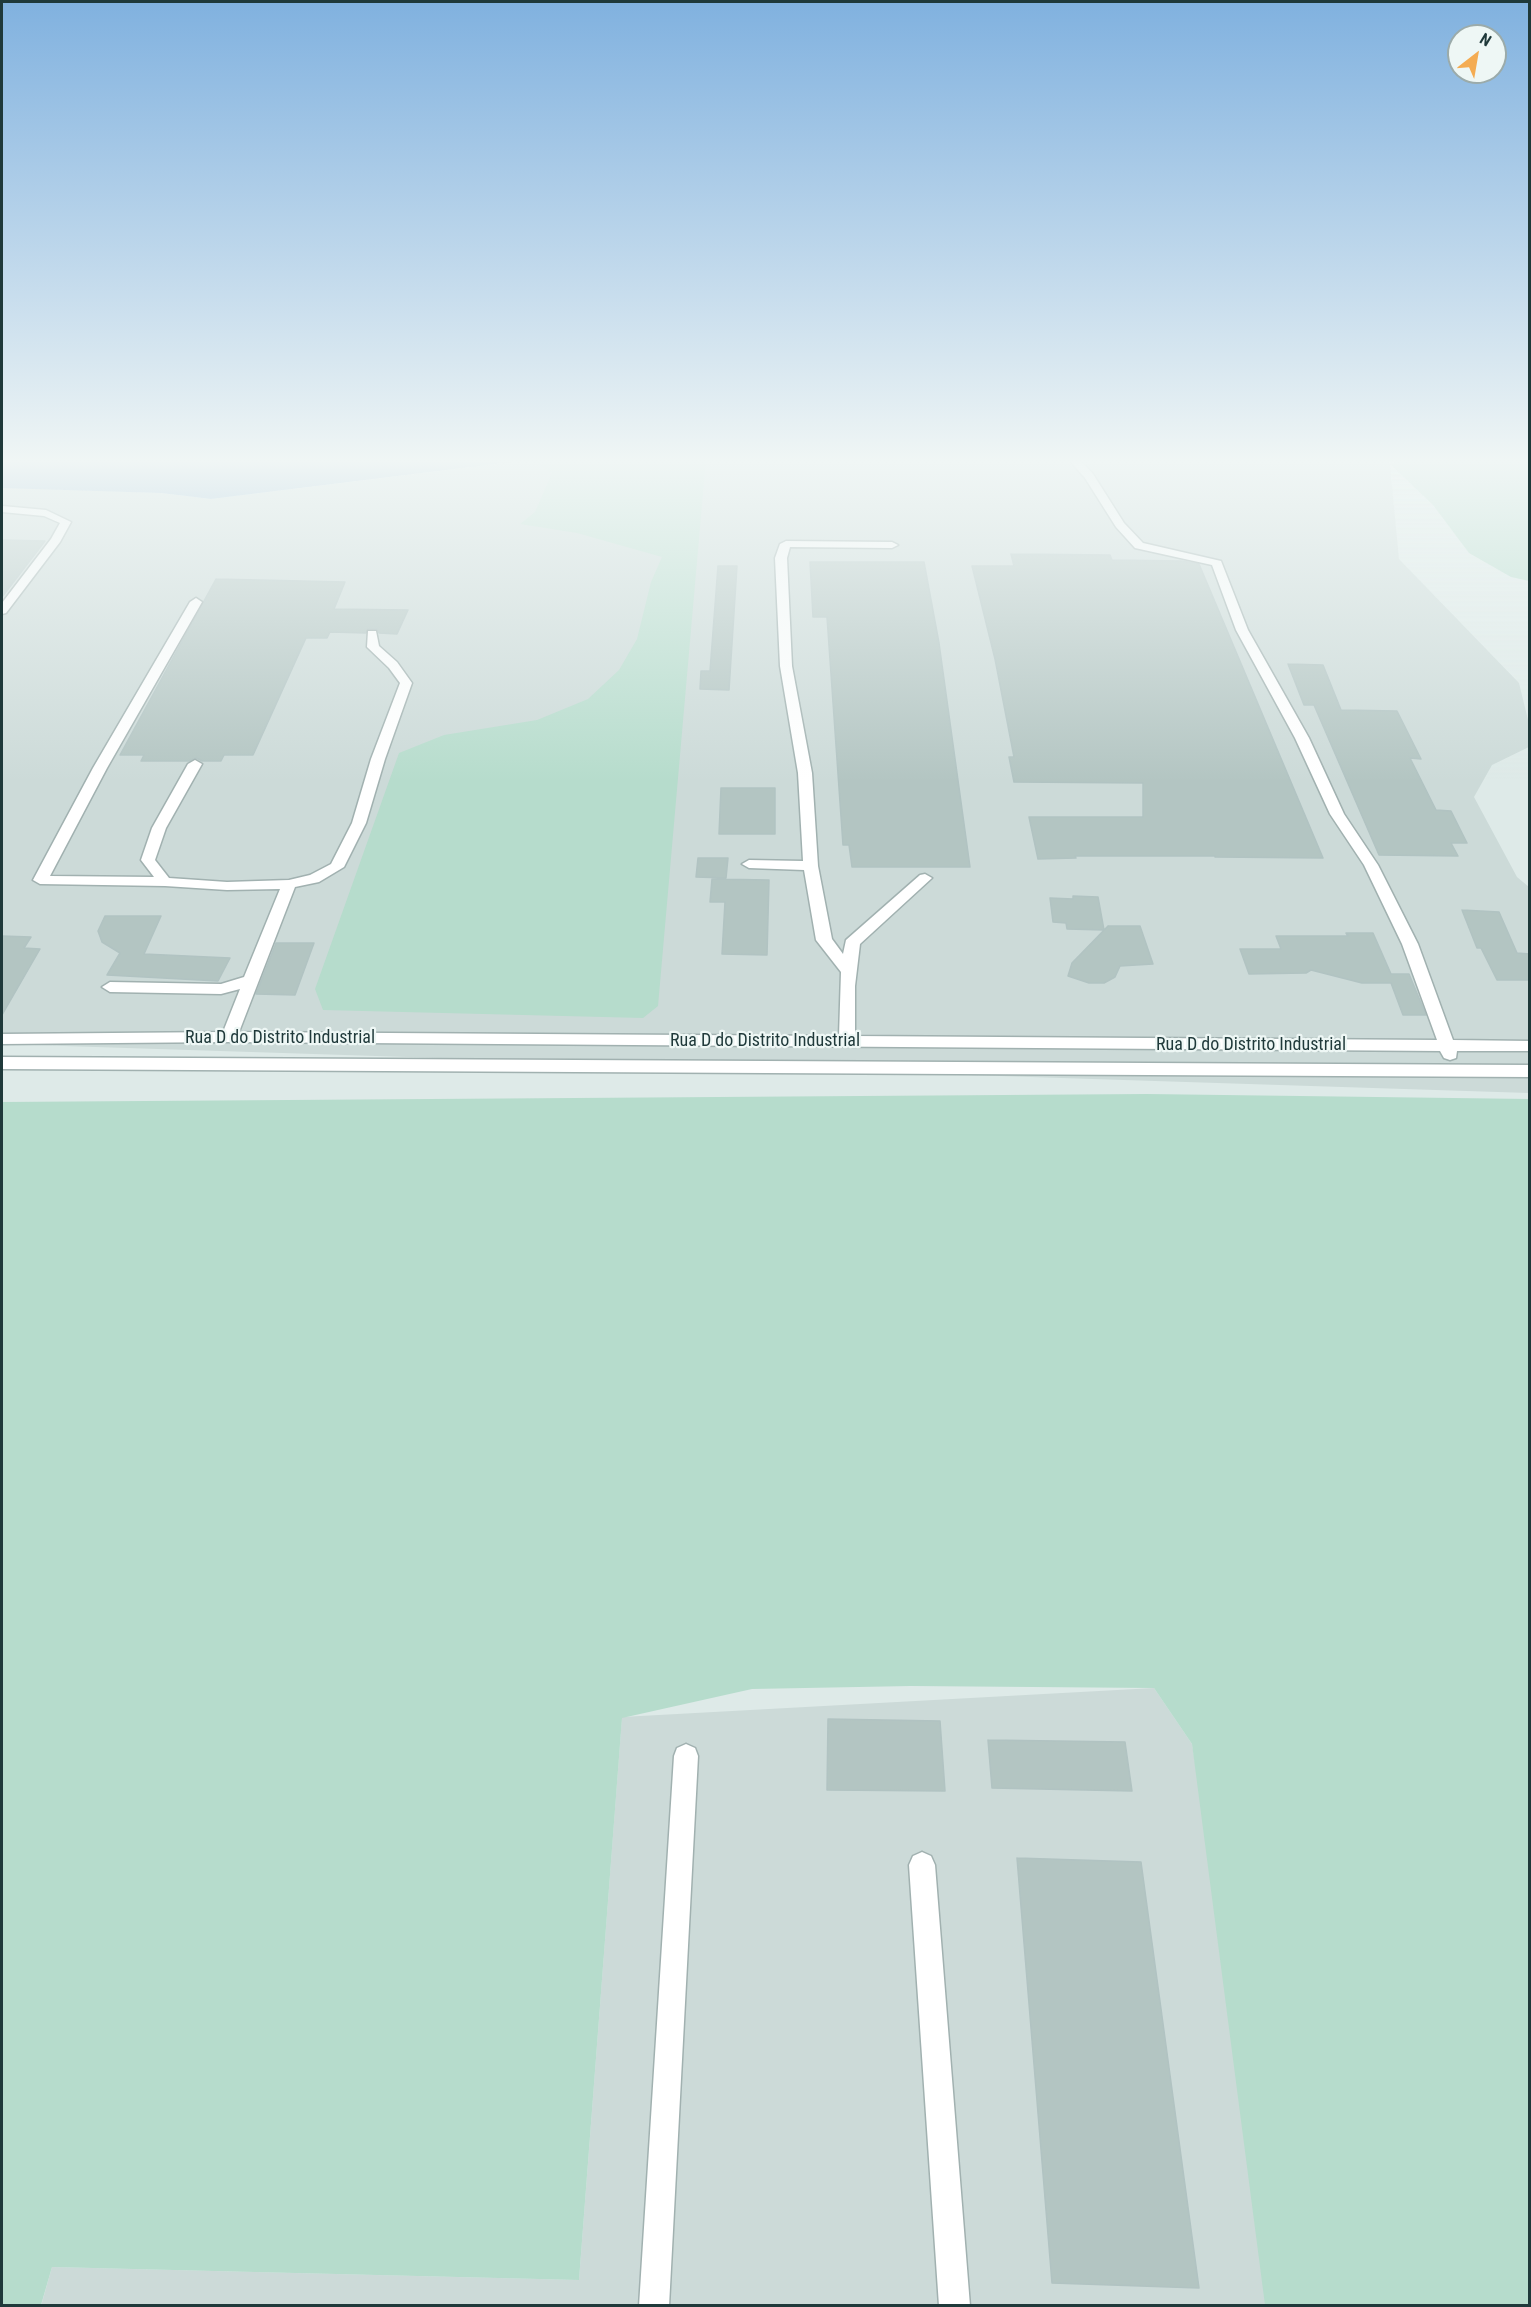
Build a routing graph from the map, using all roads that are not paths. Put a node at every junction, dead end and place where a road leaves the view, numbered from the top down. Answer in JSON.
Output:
{"nodes":[{"id":1,"x":35,"y":567,"type":"edge"},
{"id":2,"x":781,"y":567,"type":"edge"},
{"id":3,"x":1218,"y":567,"type":"edge"},
{"id":4,"x":196,"y":602,"type":"dead end"},
{"id":5,"x":2,"y":610,"type":"edge"},
{"id":6,"x":372,"y":634,"type":"dead end"},
{"id":7,"x":195,"y":764,"type":"dead end"},
{"id":8,"x":749,"y":864,"type":"dead end"},
{"id":9,"x":811,"y":866,"type":"junction"},
{"id":10,"x":925,"y":878,"type":"dead end"},
{"id":11,"x":165,"y":882,"type":"junction"},
{"id":12,"x":288,"y":884,"type":"junction"},
{"id":13,"x":849,"y":972,"type":"junction"},
{"id":14,"x":250,"y":981,"type":"junction"},
{"id":15,"x":110,"y":987,"type":"dead end"},
{"id":16,"x":229,"y":1037,"type":"junction"},
{"id":17,"x":2,"y":1039,"type":"edge"},
{"id":18,"x":847,"y":1042,"type":"junction"},
{"id":19,"x":1446,"y":1046,"type":"junction"},
{"id":20,"x":1530,"y":1046,"type":"edge"},
{"id":21,"x":2,"y":1063,"type":"edge"},
{"id":22,"x":1460,"y":1071,"type":"junction"},
{"id":23,"x":1530,"y":1071,"type":"edge"},
{"id":24,"x":686,"y":1756,"type":"dead end"},
{"id":25,"x":922,"y":1866,"type":"dead end"},
{"id":26,"x":654,"y":2306,"type":"edge"},
{"id":27,"x":955,"y":2306,"type":"edge"}],
"edges":[{"from":1,"to":5,"type":"street"},
{"from":2,"to":9,"type":"street"},
{"from":3,"to":19,"type":"street"},
{"from":4,"to":11,"type":"street"},
{"from":6,"to":12,"type":"street"},
{"from":7,"to":11,"type":"street"},
{"from":8,"to":9,"type":"street"},
{"from":9,"to":13,"type":"street"},
{"from":10,"to":13,"type":"street"},
{"from":11,"to":12,"type":"street"},
{"from":12,"to":14,"type":"street"},
{"from":13,"to":18,"type":"street"},
{"from":14,"to":15,"type":"street"},
{"from":14,"to":16,"type":"street"},
{"from":16,"to":17,"type":"street","name":"Rua D do Distrito Industrial"},
{"from":16,"to":18,"type":"street","name":"Rua D do Distrito Industrial"},
{"from":18,"to":19,"type":"street","name":"Rua D do Distrito Industrial"},
{"from":19,"to":20,"type":"street","name":"Rua D do Distrito Industrial"},
{"from":19,"to":22,"type":"street"},
{"from":21,"to":22,"type":"street","name":"Rua D do Distrito Industrial"},
{"from":22,"to":23,"type":"street","name":"Rua D do Distrito Industrial"},
{"from":24,"to":26,"type":"street"},
{"from":25,"to":27,"type":"street"}]}
